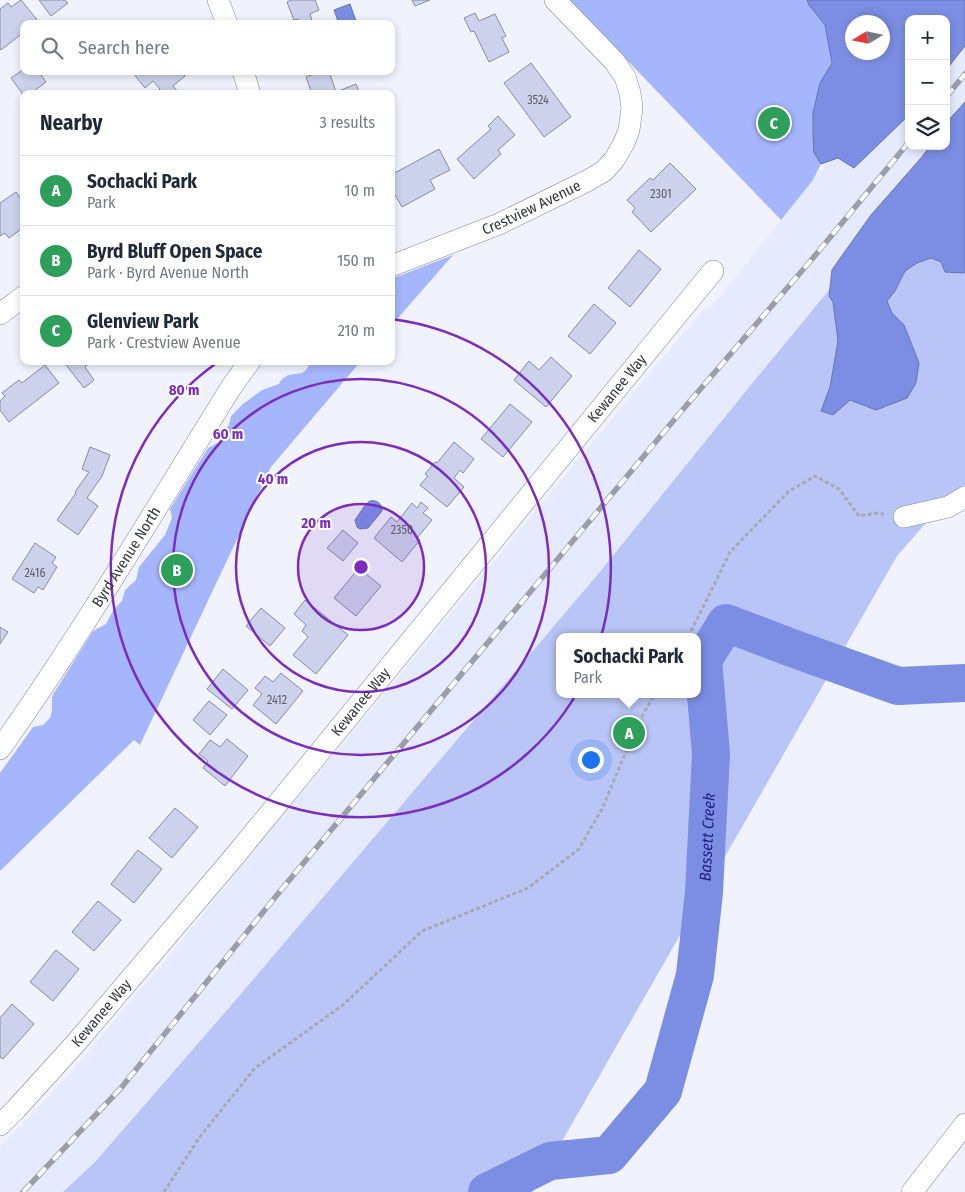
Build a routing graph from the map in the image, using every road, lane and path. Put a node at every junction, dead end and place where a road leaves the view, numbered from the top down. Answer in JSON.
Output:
{"nodes":[{"id":1,"x":218,"y":0,"type":"edge"},
{"id":2,"x":555,"y":0,"type":"edge"},
{"id":3,"x":226,"y":20,"type":"edge"},
{"id":4,"x":244,"y":75,"type":"edge"},
{"id":5,"x":249,"y":90,"type":"edge"},
{"id":6,"x":395,"y":264,"type":"edge"},
{"id":7,"x":713,"y":271,"type":"dead end"},
{"id":8,"x":20,"y":299,"type":"edge"},
{"id":9,"x":0,"y":314,"type":"edge"},
{"id":10,"x":247,"y":365,"type":"edge"},
{"id":11,"x":965,"y":497,"type":"edge"},
{"id":12,"x":904,"y":517,"type":"joint"},
{"id":13,"x":690,"y":633,"type":"edge"},
{"id":14,"x":653,"y":698,"type":"edge"},
{"id":15,"x":0,"y":749,"type":"edge"},
{"id":16,"x":965,"y":1124,"type":"edge"},
{"id":17,"x":0,"y":1125,"type":"edge"},
{"id":18,"x":164,"y":1192,"type":"edge"},
{"id":19,"x":912,"y":1192,"type":"edge"}],
"edges":[{"from":1,"to":3,"type":"street"},
{"from":2,"to":6,"type":"street","name":"Crestview Avenue"},
{"from":4,"to":5,"type":"street"},
{"from":7,"to":17,"type":"street","name":"Kewanee Way"},
{"from":8,"to":9,"type":"street"},
{"from":10,"to":15,"type":"street","name":"Byrd Avenue North"},
{"from":11,"to":12,"type":"street"},
{"from":12,"to":13,"type":"path"},
{"from":14,"to":18,"type":"path"},
{"from":16,"to":19,"type":"street"}]}
